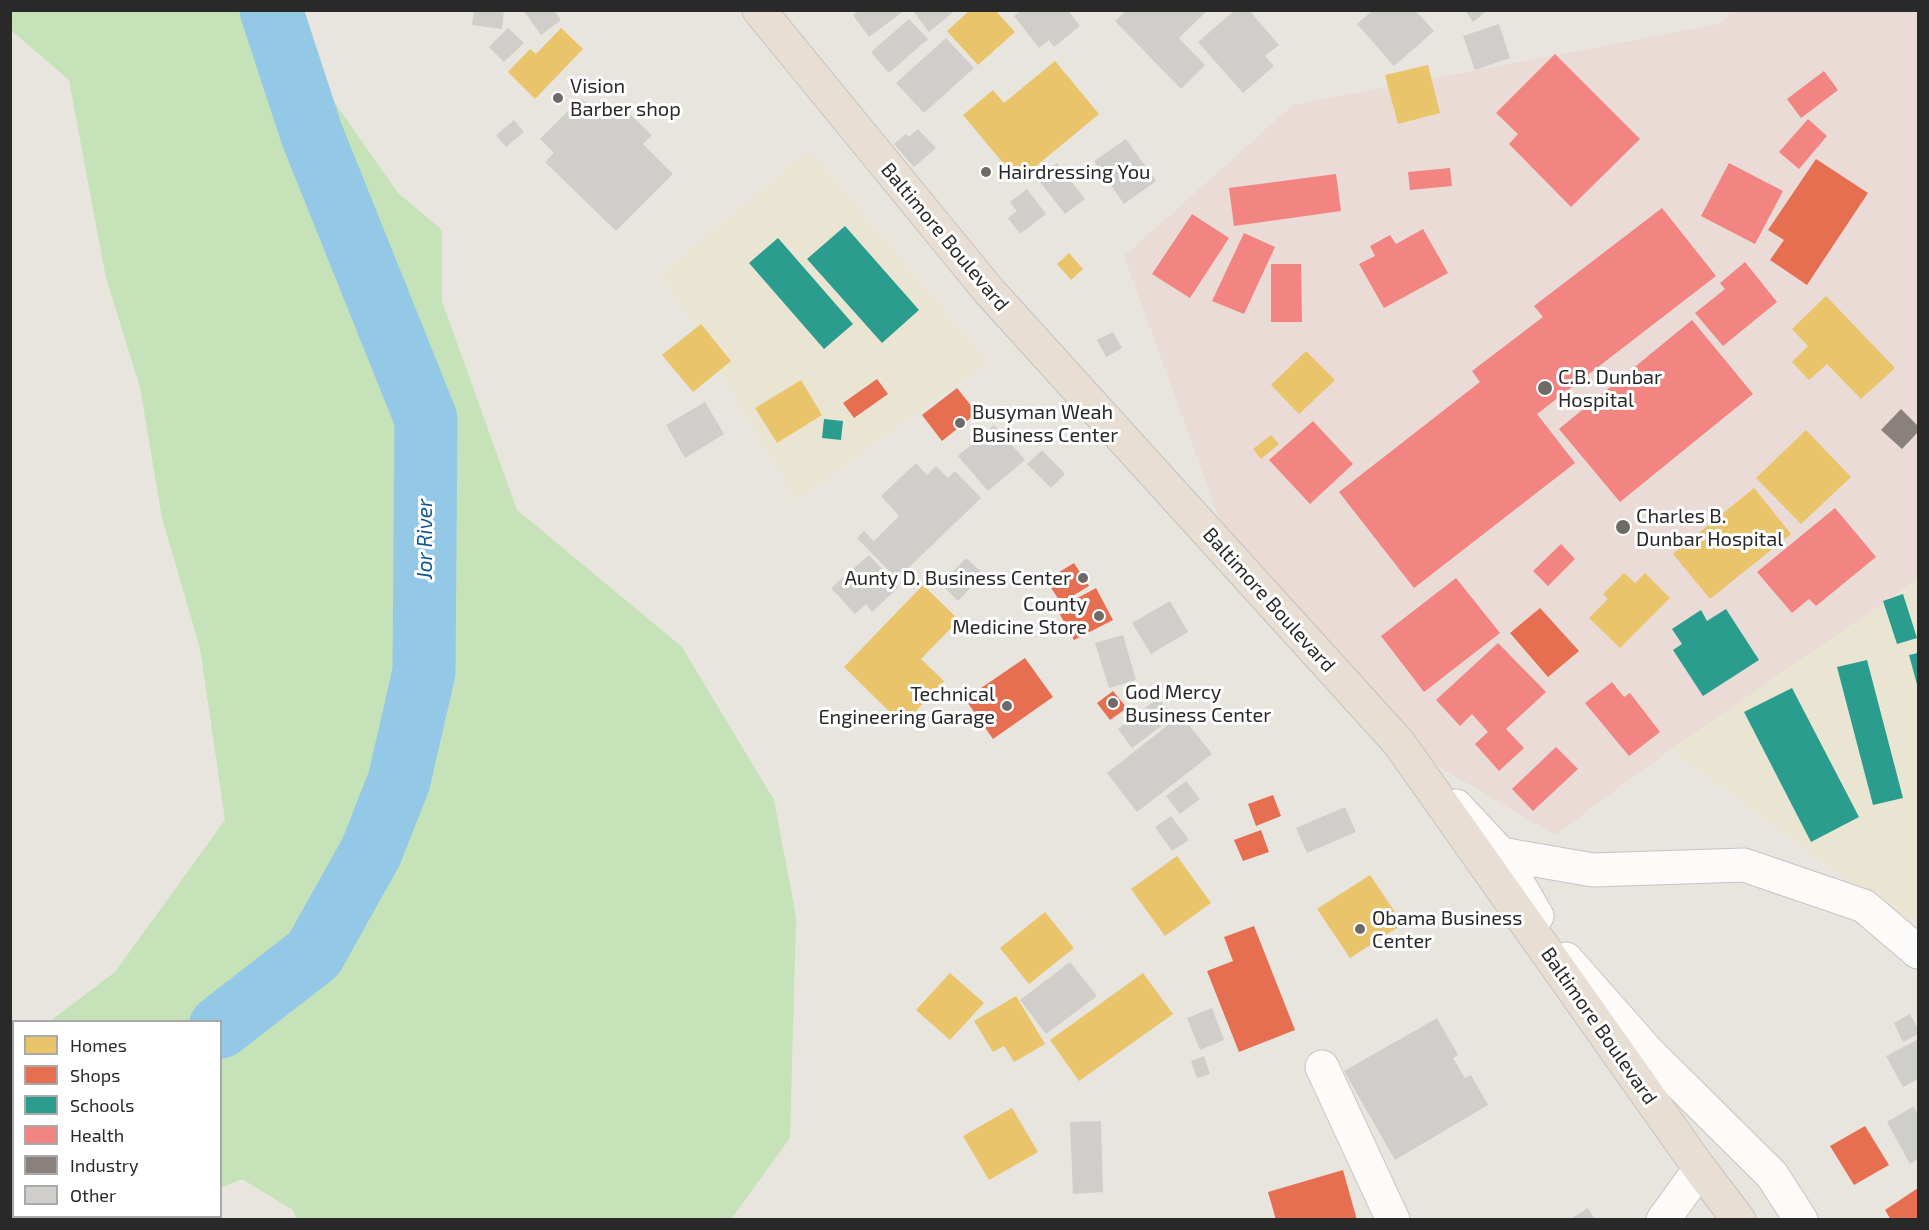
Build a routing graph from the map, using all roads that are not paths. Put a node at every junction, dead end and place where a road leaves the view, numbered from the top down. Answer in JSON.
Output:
{"nodes":[{"id":1,"x":759,"y":10,"type":"edge"},
{"id":2,"x":1399,"y":743,"type":"junction"},
{"id":3,"x":1501,"y":854,"type":"junction"},
{"id":4,"x":1918,"y":952,"type":"edge"},
{"id":5,"x":1323,"y":1067,"type":"dead end"},
{"id":6,"x":1700,"y":1169,"type":"junction"},
{"id":7,"x":1394,"y":1220,"type":"edge"},
{"id":8,"x":1663,"y":1220,"type":"edge"},
{"id":9,"x":1739,"y":1220,"type":"edge"},
{"id":10,"x":1801,"y":1220,"type":"edge"}],
"edges":[{"from":1,"to":2,"type":"highway","name":"Baltimore Boulevard"},
{"from":2,"to":3,"type":"street"},
{"from":2,"to":6,"type":"highway","name":"Baltimore Boulevard"},
{"from":3,"to":4,"type":"street"},
{"from":3,"to":10,"type":"street"},
{"from":5,"to":7,"type":"street"},
{"from":6,"to":8,"type":"street"},
{"from":6,"to":9,"type":"highway","name":"Baltimore Boulevard"}]}
